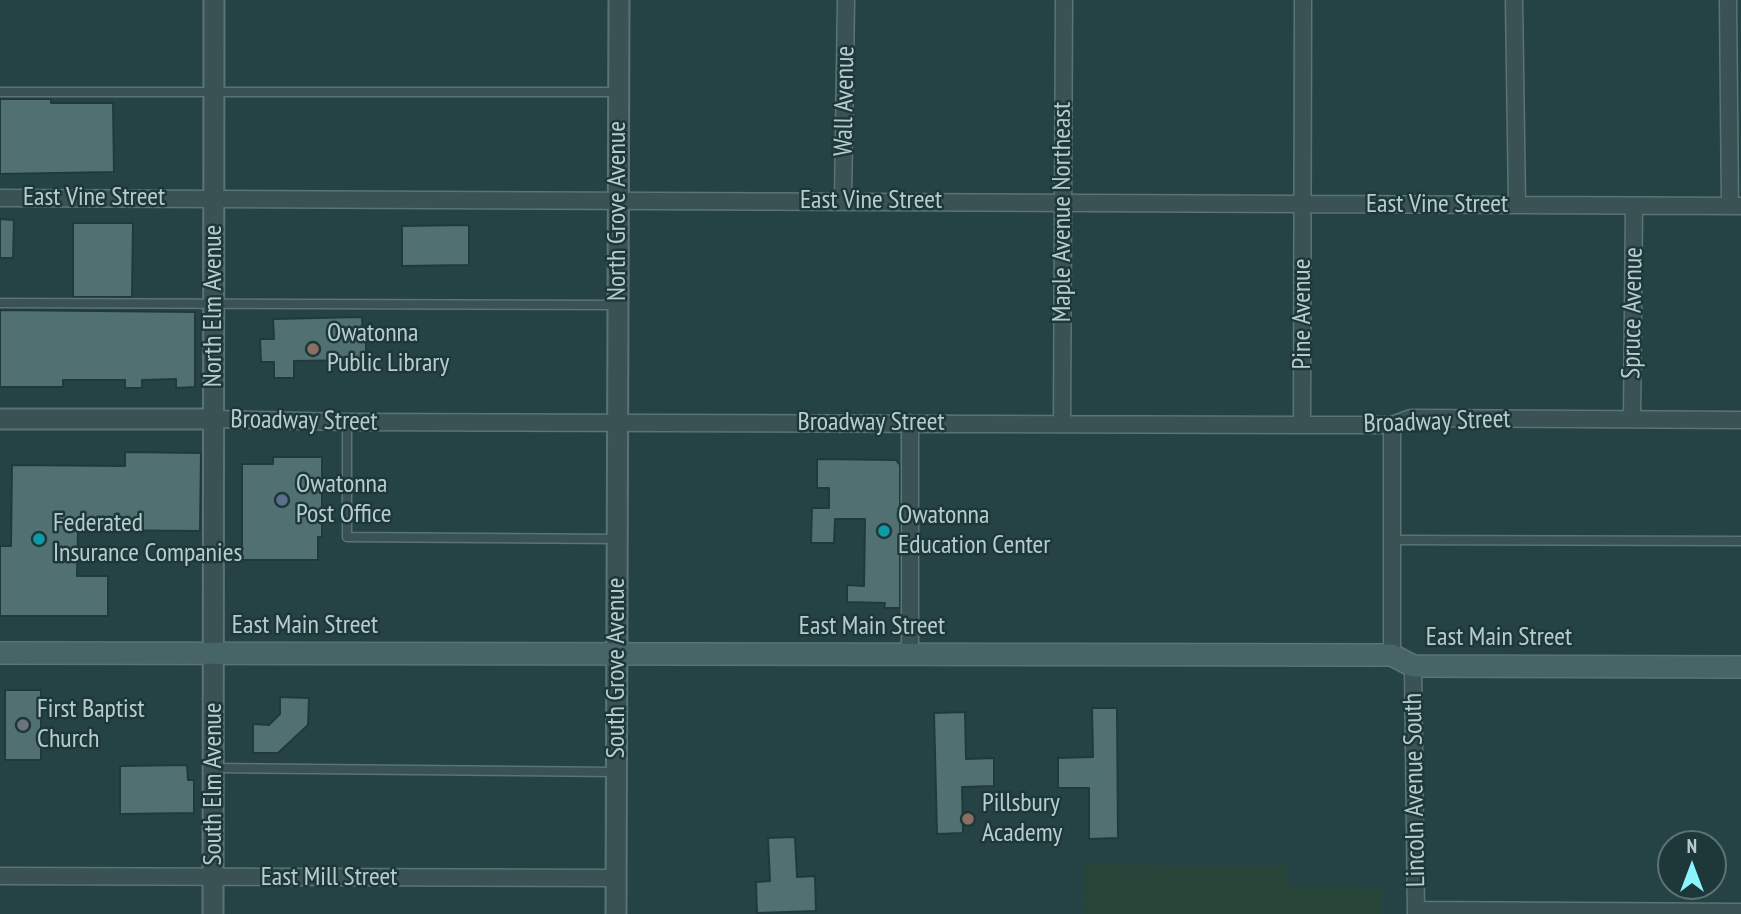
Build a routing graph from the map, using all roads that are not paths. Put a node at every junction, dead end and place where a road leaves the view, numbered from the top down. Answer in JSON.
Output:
{"nodes":[{"id":1,"x":214,"y":0,"type":"edge"},
{"id":2,"x":619,"y":0,"type":"edge"},
{"id":3,"x":846,"y":0,"type":"edge"},
{"id":4,"x":1064,"y":0,"type":"edge"},
{"id":5,"x":1303,"y":0,"type":"edge"},
{"id":6,"x":1514,"y":0,"type":"edge"},
{"id":7,"x":1728,"y":0,"type":"edge"},
{"id":8,"x":0,"y":92,"type":"edge"},
{"id":9,"x":214,"y":92,"type":"junction"},
{"id":10,"x":618,"y":92,"type":"junction"},
{"id":11,"x":0,"y":198,"type":"edge"},
{"id":12,"x":214,"y":198,"type":"junction"},
{"id":13,"x":618,"y":200,"type":"junction"},
{"id":14,"x":843,"y":201,"type":"junction"},
{"id":15,"x":1063,"y":202,"type":"junction"},
{"id":16,"x":1303,"y":204,"type":"junction"},
{"id":17,"x":1517,"y":205,"type":"junction"},
{"id":18,"x":1634,"y":206,"type":"junction"},
{"id":19,"x":1735,"y":206,"type":"edge"},
{"id":20,"x":0,"y":303,"type":"edge"},
{"id":21,"x":214,"y":304,"type":"junction"},
{"id":22,"x":618,"y":305,"type":"junction"},
{"id":23,"x":0,"y":419,"type":"edge"},
{"id":24,"x":214,"y":419,"type":"junction"},
{"id":25,"x":1632,"y":419,"type":"junction"},
{"id":26,"x":1741,"y":420,"type":"edge"},
{"id":27,"x":347,"y":422,"type":"junction"},
{"id":28,"x":618,"y":422,"type":"junction"},
{"id":29,"x":910,"y":423,"type":"junction"},
{"id":30,"x":1062,"y":424,"type":"junction"},
{"id":31,"x":1302,"y":425,"type":"junction"},
{"id":32,"x":1392,"y":425,"type":"junction"},
{"id":33,"x":618,"y":539,"type":"junction"},
{"id":34,"x":1394,"y":540,"type":"junction"},
{"id":35,"x":1741,"y":541,"type":"edge"},
{"id":36,"x":0,"y":653,"type":"edge"},
{"id":37,"x":214,"y":654,"type":"junction"},
{"id":38,"x":617,"y":655,"type":"junction"},
{"id":39,"x":910,"y":655,"type":"junction"},
{"id":40,"x":1392,"y":655,"type":"junction"},
{"id":41,"x":1413,"y":666,"type":"junction"},
{"id":42,"x":1741,"y":667,"type":"edge"},
{"id":43,"x":214,"y":768,"type":"junction"},
{"id":44,"x":617,"y":772,"type":"junction"},
{"id":45,"x":0,"y":876,"type":"edge"},
{"id":46,"x":213,"y":877,"type":"junction"},
{"id":47,"x":616,"y":878,"type":"junction"},
{"id":48,"x":1416,"y":912,"type":"edge"},
{"id":49,"x":1741,"y":912,"type":"edge"},
{"id":50,"x":213,"y":914,"type":"edge"},
{"id":51,"x":616,"y":914,"type":"edge"}],
"edges":[{"from":1,"to":9,"type":"street","name":"North Elm Avenue"},
{"from":2,"to":10,"type":"street","name":"North Grove Avenue"},
{"from":3,"to":14,"type":"street","name":"Wall Avenue"},
{"from":4,"to":15,"type":"street","name":"Maple Avenue Northeast"},
{"from":5,"to":16,"type":"street","name":"Pine Avenue"},
{"from":6,"to":17,"type":"street"},
{"from":7,"to":19,"type":"street"},
{"from":8,"to":9,"type":"lane"},
{"from":9,"to":10,"type":"lane"},
{"from":9,"to":12,"type":"street","name":"North Elm Avenue"},
{"from":10,"to":13,"type":"street","name":"North Grove Avenue"},
{"from":11,"to":12,"type":"street","name":"East Vine Street"},
{"from":12,"to":13,"type":"street","name":"East Vine Street"},
{"from":12,"to":21,"type":"street","name":"North Elm Avenue"},
{"from":13,"to":14,"type":"street","name":"East Vine Street"},
{"from":13,"to":22,"type":"street","name":"North Grove Avenue"},
{"from":14,"to":15,"type":"street","name":"East Vine Street"},
{"from":15,"to":16,"type":"street","name":"East Vine Street"},
{"from":15,"to":30,"type":"street","name":"Maple Avenue Northeast"},
{"from":16,"to":17,"type":"street","name":"East Vine Street"},
{"from":16,"to":31,"type":"street","name":"Pine Avenue"},
{"from":17,"to":18,"type":"street","name":"East Vine Street"},
{"from":18,"to":19,"type":"street","name":"East Vine Street"},
{"from":18,"to":25,"type":"street","name":"Spruce Avenue"},
{"from":20,"to":21,"type":"lane"},
{"from":21,"to":22,"type":"lane"},
{"from":21,"to":24,"type":"street","name":"North Elm Avenue"},
{"from":22,"to":28,"type":"street","name":"North Grove Avenue"},
{"from":23,"to":24,"type":"street","name":"Broadway Street"},
{"from":24,"to":27,"type":"street","name":"Broadway Street"},
{"from":24,"to":37,"type":"street","name":"North Elm Avenue"},
{"from":25,"to":26,"type":"street","name":"Broadway Street"},
{"from":25,"to":32,"type":"street","name":"Broadway Street"},
{"from":27,"to":28,"type":"street","name":"Broadway Street"},
{"from":27,"to":33,"type":"lane"},
{"from":28,"to":29,"type":"street","name":"Broadway Street"},
{"from":28,"to":33,"type":"street","name":"South Grove Avenue"},
{"from":29,"to":30,"type":"street","name":"Broadway Street"},
{"from":29,"to":39,"type":"street"},
{"from":30,"to":31,"type":"street","name":"Broadway Street"},
{"from":31,"to":32,"type":"street","name":"Broadway Street"},
{"from":32,"to":34,"type":"street","name":"Lincoln Avenue South"},
{"from":33,"to":38,"type":"street","name":"South Grove Avenue"},
{"from":34,"to":35,"type":"lane"},
{"from":34,"to":40,"type":"street","name":"Lincoln Avenue South"},
{"from":36,"to":37,"type":"main road","name":"East Main Street"},
{"from":37,"to":38,"type":"main road","name":"East Main Street"},
{"from":37,"to":43,"type":"street","name":"South Elm Avenue"},
{"from":38,"to":39,"type":"main road","name":"East Main Street"},
{"from":38,"to":44,"type":"street","name":"South Grove Avenue"},
{"from":39,"to":40,"type":"main road","name":"East Main Street"},
{"from":40,"to":41,"type":"main road","name":"East Main Street"},
{"from":41,"to":42,"type":"main road","name":"East Main Street"},
{"from":41,"to":48,"type":"street","name":"Lincoln Avenue South"},
{"from":43,"to":44,"type":"lane"},
{"from":43,"to":46,"type":"street","name":"South Elm Avenue"},
{"from":44,"to":47,"type":"street","name":"South Grove Avenue"},
{"from":45,"to":46,"type":"street","name":"East Mill Street"},
{"from":46,"to":47,"type":"street","name":"East Mill Street"},
{"from":46,"to":50,"type":"street","name":"South Elm Avenue"},
{"from":47,"to":51,"type":"street","name":"South Grove Avenue"},
{"from":48,"to":49,"type":"street"}]}
